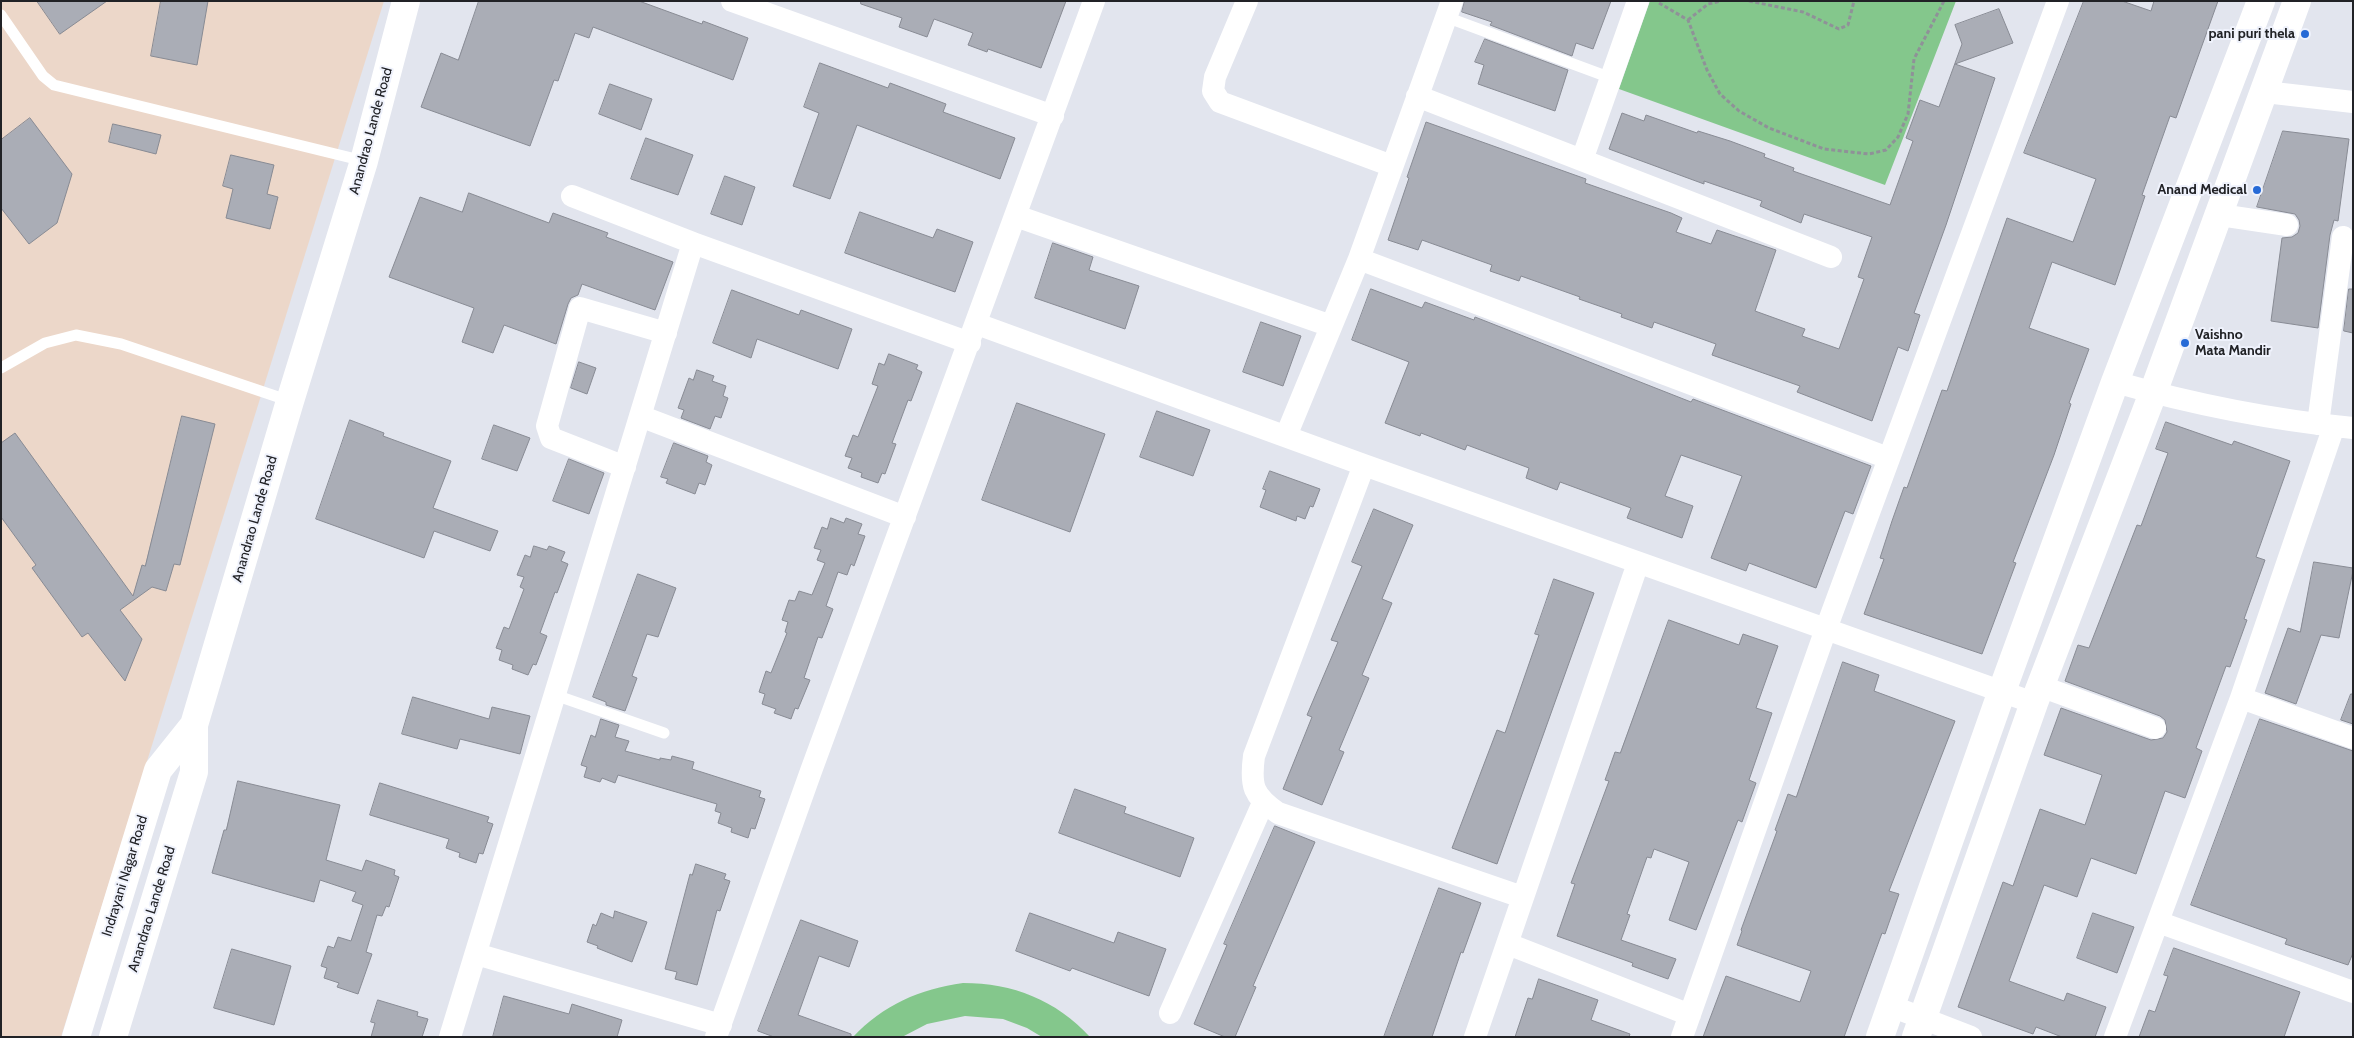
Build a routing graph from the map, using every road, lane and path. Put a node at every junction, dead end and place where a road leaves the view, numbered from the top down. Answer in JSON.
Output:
{"nodes":[{"id":1,"x":406,"y":1,"type":"edge"},
{"id":2,"x":732,"y":1,"type":"edge"},
{"id":3,"x":1094,"y":1,"type":"edge"},
{"id":4,"x":1247,"y":1,"type":"edge"},
{"id":5,"x":1638,"y":1,"type":"edge"},
{"id":6,"x":1656,"y":1,"type":"edge"},
{"id":7,"x":1721,"y":1,"type":"edge"},
{"id":8,"x":1749,"y":1,"type":"edge"},
{"id":9,"x":1854,"y":1,"type":"edge"},
{"id":10,"x":1944,"y":1,"type":"edge"},
{"id":11,"x":2058,"y":1,"type":"edge"},
{"id":12,"x":2261,"y":1,"type":"edge"},
{"id":13,"x":2297,"y":1,"type":"edge"},
{"id":14,"x":1449,"y":9,"type":"edge"},
{"id":15,"x":1,"y":14,"type":"edge"},
{"id":16,"x":1688,"y":20,"type":"junction"},
{"id":17,"x":1611,"y":78,"type":"junction"},
{"id":18,"x":2265,"y":92,"type":"junction"},
{"id":19,"x":1417,"y":96,"type":"junction"},
{"id":20,"x":2353,"y":102,"type":"edge"},
{"id":21,"x":1053,"y":116,"type":"junction"},
{"id":22,"x":1582,"y":160,"type":"junction"},
{"id":23,"x":364,"y":161,"type":"junction"},
{"id":24,"x":1392,"y":166,"type":"junction"},
{"id":25,"x":572,"y":196,"type":"dead end"},
{"id":26,"x":2220,"y":215,"type":"junction"},
{"id":27,"x":1016,"y":216,"type":"junction"},
{"id":28,"x":2287,"y":225,"type":"dead end"},
{"id":29,"x":2343,"y":237,"type":"dead end"},
{"id":30,"x":693,"y":243,"type":"junction"},
{"id":31,"x":1831,"y":257,"type":"dead end"},
{"id":32,"x":1359,"y":259,"type":"junction"},
{"id":33,"x":1331,"y":326,"type":"junction"},
{"id":34,"x":666,"y":333,"type":"junction"},
{"id":35,"x":973,"y":333,"type":"junction"},
{"id":36,"x":1,"y":368,"type":"edge"},
{"id":37,"x":2115,"y":382,"type":"junction"},
{"id":38,"x":2153,"y":393,"type":"junction"},
{"id":39,"x":290,"y":401,"type":"junction"},
{"id":40,"x":640,"y":416,"type":"junction"},
{"id":41,"x":2335,"y":426,"type":"edge"},
{"id":42,"x":1286,"y":436,"type":"junction"},
{"id":43,"x":1888,"y":458,"type":"junction"},
{"id":44,"x":1364,"y":465,"type":"junction"},
{"id":45,"x":625,"y":467,"type":"junction"},
{"id":46,"x":905,"y":517,"type":"junction"},
{"id":47,"x":1638,"y":563,"type":"junction"},
{"id":48,"x":1826,"y":629,"type":"junction"},
{"id":49,"x":2002,"y":691,"type":"junction"},
{"id":50,"x":555,"y":694,"type":"junction"},
{"id":51,"x":2037,"y":695,"type":"junction"},
{"id":52,"x":2241,"y":698,"type":"junction"},
{"id":53,"x":194,"y":725,"type":"junction"},
{"id":54,"x":2155,"y":728,"type":"dead end"},
{"id":55,"x":664,"y":733,"type":"dead end"},
{"id":56,"x":2353,"y":738,"type":"edge"},
{"id":57,"x":1263,"y":803,"type":"junction"},
{"id":58,"x":1522,"y":897,"type":"junction"},
{"id":59,"x":2158,"y":922,"type":"junction"},
{"id":60,"x":1508,"y":944,"type":"junction"},
{"id":61,"x":476,"y":954,"type":"junction"},
{"id":62,"x":2353,"y":992,"type":"edge"},
{"id":63,"x":1891,"y":1006,"type":"junction"},
{"id":64,"x":1170,"y":1013,"type":"dead end"},
{"id":65,"x":1690,"y":1015,"type":"junction"},
{"id":66,"x":1920,"y":1028,"type":"edge"},
{"id":67,"x":718,"y":1031,"type":"edge"},
{"id":68,"x":76,"y":1037,"type":"edge"},
{"id":69,"x":113,"y":1037,"type":"edge"},
{"id":70,"x":450,"y":1037,"type":"edge"},
{"id":71,"x":1475,"y":1037,"type":"edge"},
{"id":72,"x":1682,"y":1037,"type":"edge"},
{"id":73,"x":1880,"y":1037,"type":"edge"},
{"id":74,"x":1970,"y":1037,"type":"edge"},
{"id":75,"x":2115,"y":1037,"type":"edge"}],
"edges":[{"from":1,"to":23,"type":"main road","name":"Anandrao Lande Road"},
{"from":2,"to":21,"type":"street"},
{"from":3,"to":21,"type":"street"},
{"from":4,"to":24,"type":"street"},
{"from":5,"to":17,"type":"street"},
{"from":6,"to":16,"type":"path"},
{"from":7,"to":16,"type":"path"},
{"from":8,"to":9,"type":"path"},
{"from":10,"to":16,"type":"path"},
{"from":11,"to":43,"type":"street"},
{"from":12,"to":37,"type":"main road"},
{"from":13,"to":18,"type":"main road"},
{"from":14,"to":17,"type":"lane"},
{"from":14,"to":19,"type":"street"},
{"from":15,"to":23,"type":"lane"},
{"from":17,"to":22,"type":"street"},
{"from":18,"to":20,"type":"street"},
{"from":18,"to":26,"type":"main road"},
{"from":19,"to":22,"type":"street"},
{"from":19,"to":24,"type":"street"},
{"from":21,"to":27,"type":"street"},
{"from":22,"to":31,"type":"street"},
{"from":23,"to":39,"type":"main road","name":"Anandrao Lande Road"},
{"from":24,"to":32,"type":"street"},
{"from":25,"to":30,"type":"street"},
{"from":26,"to":28,"type":"street"},
{"from":26,"to":38,"type":"main road"},
{"from":27,"to":33,"type":"street"},
{"from":27,"to":35,"type":"street"},
{"from":29,"to":41,"type":"street"},
{"from":30,"to":34,"type":"street"},
{"from":30,"to":35,"type":"street"},
{"from":32,"to":33,"type":"street"},
{"from":32,"to":43,"type":"street"},
{"from":33,"to":42,"type":"street"},
{"from":34,"to":40,"type":"street"},
{"from":34,"to":45,"type":"street"},
{"from":35,"to":42,"type":"street"},
{"from":35,"to":46,"type":"street"},
{"from":36,"to":39,"type":"lane"},
{"from":37,"to":38,"type":"street"},
{"from":37,"to":49,"type":"main road"},
{"from":38,"to":41,"type":"street"},
{"from":38,"to":51,"type":"main road"},
{"from":39,"to":53,"type":"main road","name":"Anandrao Lande Road"},
{"from":40,"to":45,"type":"street"},
{"from":40,"to":46,"type":"street"},
{"from":41,"to":52,"type":"street"},
{"from":42,"to":44,"type":"street"},
{"from":43,"to":48,"type":"street"},
{"from":44,"to":47,"type":"street"},
{"from":44,"to":57,"type":"street"},
{"from":45,"to":50,"type":"street"},
{"from":46,"to":67,"type":"street"},
{"from":47,"to":48,"type":"street"},
{"from":47,"to":58,"type":"street"},
{"from":48,"to":49,"type":"street"},
{"from":48,"to":65,"type":"street"},
{"from":49,"to":51,"type":"street"},
{"from":49,"to":63,"type":"main road"},
{"from":50,"to":55,"type":"lane"},
{"from":50,"to":61,"type":"street"},
{"from":51,"to":54,"type":"street"},
{"from":51,"to":66,"type":"main road"},
{"from":52,"to":56,"type":"street"},
{"from":52,"to":59,"type":"street"},
{"from":53,"to":68,"type":"main road","name":"Indrayani Nagar Road"},
{"from":53,"to":69,"type":"main road","name":"Anandrao Lande Road"},
{"from":57,"to":58,"type":"street"},
{"from":57,"to":64,"type":"street"},
{"from":58,"to":60,"type":"street"},
{"from":59,"to":62,"type":"street"},
{"from":59,"to":75,"type":"street"},
{"from":60,"to":65,"type":"street"},
{"from":60,"to":71,"type":"street"},
{"from":61,"to":67,"type":"street"},
{"from":61,"to":70,"type":"street"},
{"from":63,"to":66,"type":"street"},
{"from":63,"to":73,"type":"main road"},
{"from":65,"to":72,"type":"street"},
{"from":66,"to":74,"type":"street"}]}
